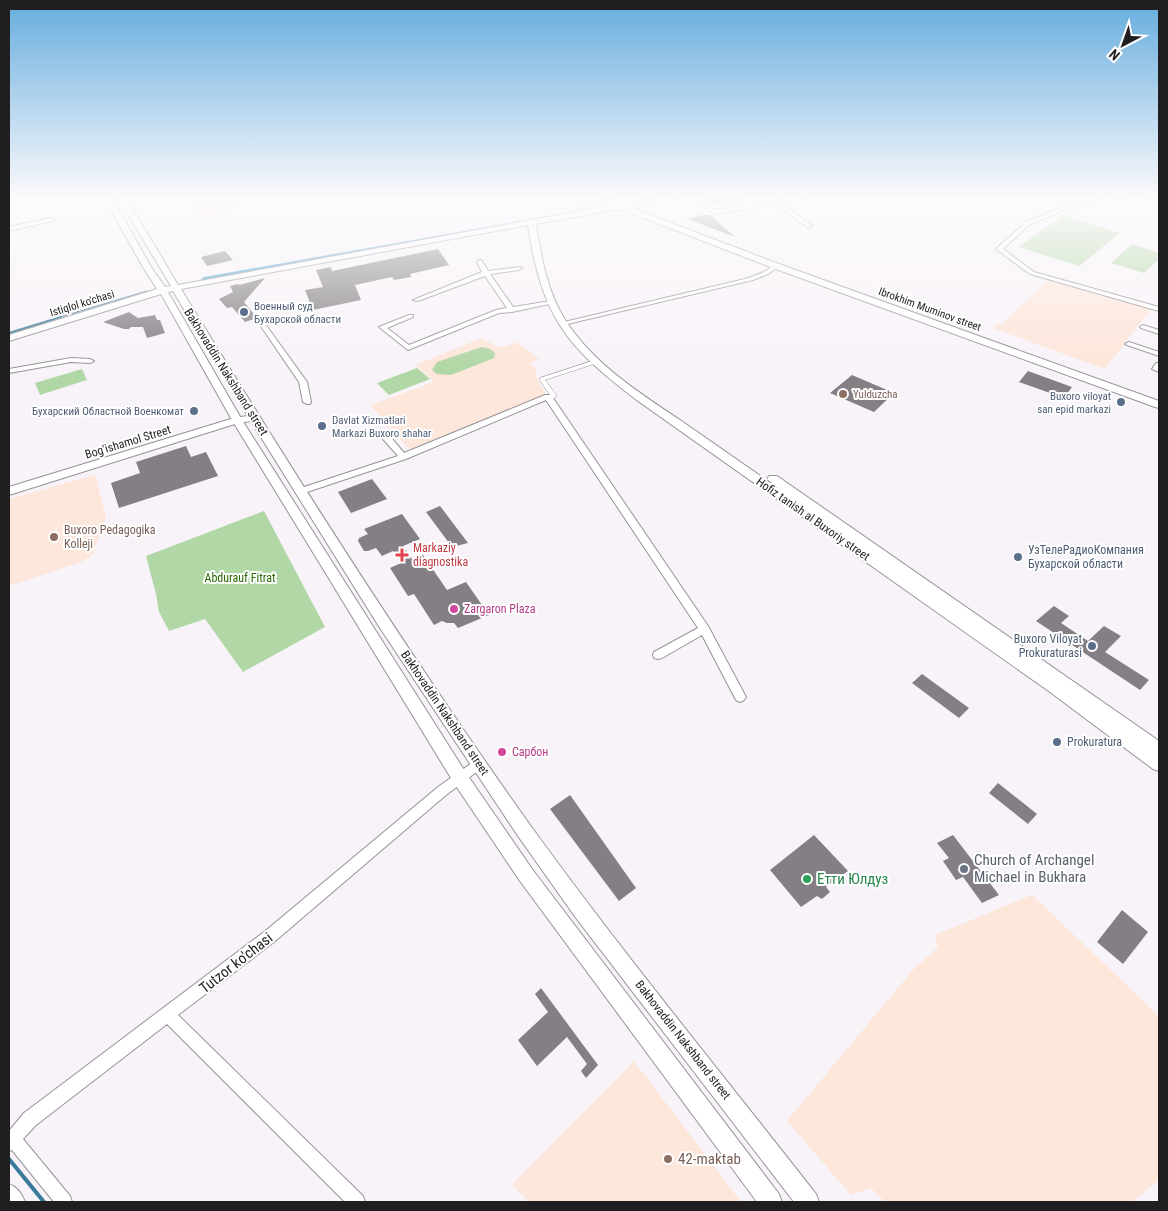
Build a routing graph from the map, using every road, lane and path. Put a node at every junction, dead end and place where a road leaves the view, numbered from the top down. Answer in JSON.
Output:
{"nodes":[{"id":1,"x":139,"y":253,"type":"edge"},
{"id":2,"x":152,"y":253,"type":"edge"},
{"id":3,"x":331,"y":253,"type":"edge"},
{"id":4,"x":373,"y":253,"type":"edge"},
{"id":5,"x":543,"y":253,"type":"edge"},
{"id":6,"x":749,"y":253,"type":"edge"},
{"id":7,"x":750,"y":253,"type":"edge"},
{"id":8,"x":1004,"y":253,"type":"edge"},
{"id":9,"x":762,"y":258,"type":"junction"},
{"id":10,"x":480,"y":262,"type":"dead end"},
{"id":11,"x":776,"y":266,"type":"junction"},
{"id":12,"x":519,"y":268,"type":"dead end"},
{"id":13,"x":486,"y":273,"type":"junction"},
{"id":14,"x":204,"y":284,"type":"junction"},
{"id":15,"x":170,"y":285,"type":"junction"},
{"id":16,"x":416,"y":300,"type":"dead end"},
{"id":17,"x":553,"y":301,"type":"junction"},
{"id":18,"x":184,"y":304,"type":"junction"},
{"id":19,"x":1159,"y":309,"type":"edge"},
{"id":20,"x":512,"y":310,"type":"junction"},
{"id":21,"x":411,"y":316,"type":"dead end"},
{"id":22,"x":260,"y":322,"type":"dead end"},
{"id":23,"x":568,"y":322,"type":"junction"},
{"id":24,"x":1143,"y":327,"type":"dead end"},
{"id":25,"x":1159,"y":332,"type":"edge"},
{"id":26,"x":9,"y":338,"type":"edge"},
{"id":27,"x":1129,"y":344,"type":"dead end"},
{"id":28,"x":1159,"y":354,"type":"edge"},
{"id":29,"x":90,"y":361,"type":"dead end"},
{"id":30,"x":595,"y":362,"type":"junction"},
{"id":31,"x":1159,"y":365,"type":"edge"},
{"id":32,"x":1159,"y":370,"type":"edge"},
{"id":33,"x":9,"y":371,"type":"edge"},
{"id":34,"x":548,"y":397,"type":"junction"},
{"id":35,"x":1159,"y":398,"type":"edge"},
{"id":36,"x":307,"y":402,"type":"dead end"},
{"id":37,"x":1159,"y":404,"type":"edge"},
{"id":38,"x":254,"y":418,"type":"junction"},
{"id":39,"x":237,"y":420,"type":"junction"},
{"id":40,"x":386,"y":437,"type":"dead end"},
{"id":41,"x":403,"y":457,"type":"junction"},
{"id":42,"x":9,"y":491,"type":"edge"},
{"id":43,"x":301,"y":491,"type":"junction"},
{"id":44,"x":934,"y":597,"type":"junction"},
{"id":45,"x":704,"y":629,"type":"junction"},
{"id":46,"x":658,"y":655,"type":"dead end"},
{"id":47,"x":740,"y":697,"type":"dead end"},
{"id":48,"x":1159,"y":750,"type":"edge"},
{"id":49,"x":479,"y":763,"type":"junction"},
{"id":50,"x":1159,"y":764,"type":"edge"},
{"id":51,"x":460,"y":778,"type":"junction"},
{"id":52,"x":168,"y":1015,"type":"junction"},
{"id":53,"x":11,"y":1141,"type":"edge"},
{"id":54,"x":9,"y":1192,"type":"edge"},
{"id":55,"x":17,"y":1202,"type":"edge"},
{"id":56,"x":64,"y":1202,"type":"edge"},
{"id":57,"x":357,"y":1202,"type":"edge"},
{"id":58,"x":772,"y":1202,"type":"edge"},
{"id":59,"x":808,"y":1202,"type":"edge"}],
"edges":[{"from":1,"to":15,"type":"main road","name":"Bakhovaddin Nakshband street"},
{"from":2,"to":15,"type":"main road","name":"Bakhovaddin Nakshband street"},
{"from":3,"to":15,"type":"main road"},
{"from":4,"to":14,"type":"main road"},
{"from":5,"to":17,"type":"main road","name":"Hofiz tanish al Buxoriy street"},
{"from":6,"to":9,"type":"main road","name":"Ibrokhim Muminov street"},
{"from":7,"to":9,"type":"main road","name":"Ibrokhim Muminov street"},
{"from":8,"to":19,"type":"street"},
{"from":9,"to":11,"type":"main road","name":"Ibrokhim Muminov street"},
{"from":9,"to":35,"type":"main road","name":"Ibrokhim Muminov street"},
{"from":10,"to":13,"type":"street"},
{"from":11,"to":23,"type":"street"},
{"from":11,"to":37,"type":"main road","name":"Ibrokhim Muminov street"},
{"from":12,"to":13,"type":"street"},
{"from":13,"to":16,"type":"street"},
{"from":13,"to":20,"type":"street"},
{"from":14,"to":15,"type":"main road"},
{"from":14,"to":18,"type":"main road"},
{"from":15,"to":18,"type":"main road","name":"Bakhovaddin Nakshband street"},
{"from":15,"to":26,"type":"main road","name":"Istiqlol ko'chasi"},
{"from":15,"to":39,"type":"main road","name":"Bakhovaddin Nakshband street"},
{"from":17,"to":20,"type":"street"},
{"from":17,"to":23,"type":"main road","name":"Hofiz tanish al Buxoriy street"},
{"from":18,"to":38,"type":"main road","name":"Bakhovaddin Nakshband street"},
{"from":20,"to":21,"type":"street"},
{"from":22,"to":36,"type":"street"},
{"from":23,"to":30,"type":"main road","name":"Hofiz tanish al Buxoriy street"},
{"from":23,"to":44,"type":"main road","name":"Hofiz tanish al Buxoriy street"},
{"from":24,"to":25,"type":"street"},
{"from":27,"to":28,"type":"street"},
{"from":29,"to":33,"type":"street"},
{"from":30,"to":34,"type":"street"},
{"from":30,"to":44,"type":"main road","name":"Hofiz tanish al Buxoriy street"},
{"from":31,"to":32,"type":"street"},
{"from":34,"to":41,"type":"street"},
{"from":34,"to":45,"type":"street"},
{"from":38,"to":39,"type":"street","name":"Bog'ishamol Street"},
{"from":38,"to":43,"type":"main road","name":"Bakhovaddin Nakshband street"},
{"from":39,"to":42,"type":"street","name":"Bog'ishamol Street"},
{"from":39,"to":51,"type":"main road","name":"Bakhovaddin Nakshband street"},
{"from":40,"to":41,"type":"street"},
{"from":41,"to":43,"type":"street"},
{"from":43,"to":49,"type":"main road","name":"Bakhovaddin Nakshband street"},
{"from":44,"to":48,"type":"main road","name":"Hofiz tanish al Buxoriy street"},
{"from":44,"to":50,"type":"main road","name":"Hofiz tanish al Buxoriy street"},
{"from":45,"to":46,"type":"street"},
{"from":45,"to":47,"type":"street"},
{"from":49,"to":51,"type":"street","name":"Tutzor ko'chasi"},
{"from":49,"to":59,"type":"main road","name":"Bakhovaddin Nakshband street"},
{"from":51,"to":52,"type":"street","name":"Tutzor ko'chasi"},
{"from":51,"to":58,"type":"main road","name":"Bakhovaddin Nakshband street"},
{"from":52,"to":53,"type":"street","name":"Tutzor ko'chasi"},
{"from":52,"to":57,"type":"street"},
{"from":53,"to":56,"type":"street"},
{"from":54,"to":55,"type":"street"}]}
